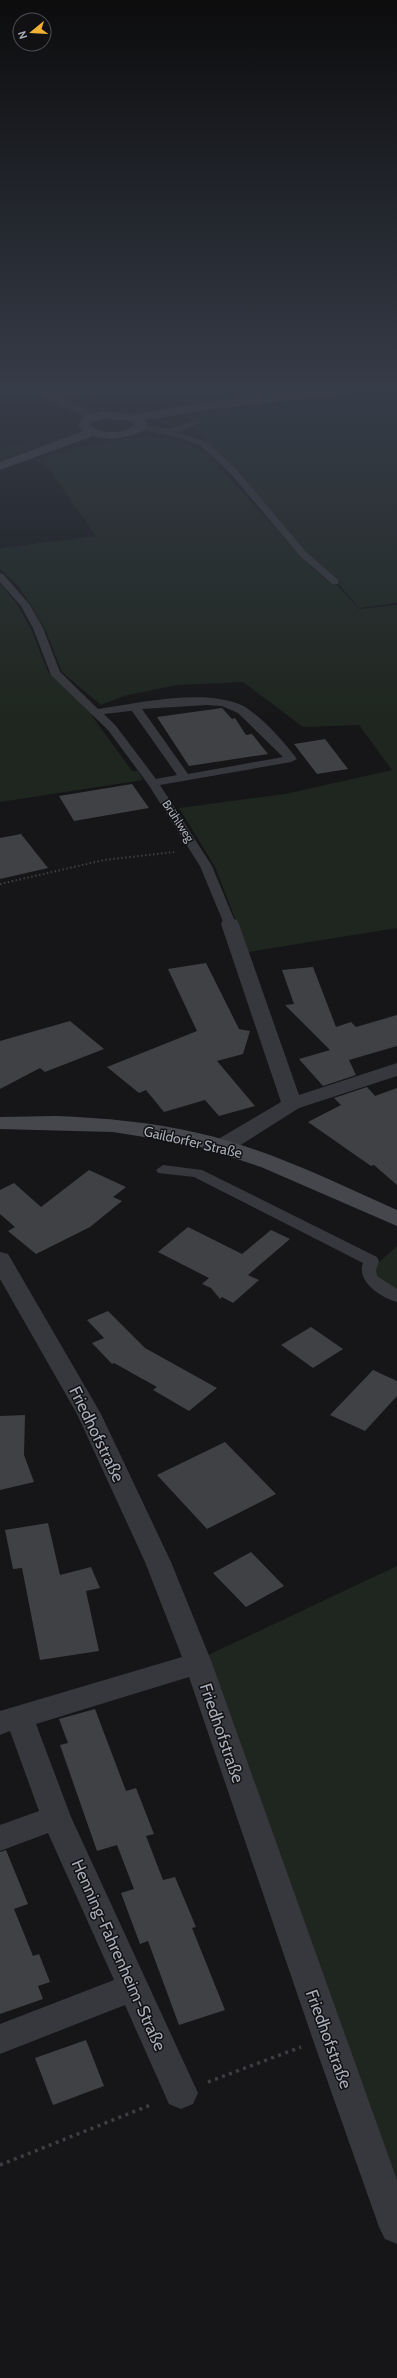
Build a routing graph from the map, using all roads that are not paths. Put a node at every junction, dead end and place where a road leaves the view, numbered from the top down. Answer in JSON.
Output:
{"nodes":[{"id":1,"x":257,"y":499,"type":"edge"},
{"id":2,"x":0,"y":576,"type":"edge"},
{"id":3,"x":335,"y":582,"type":"dead end"},
{"id":4,"x":136,"y":708,"type":"junction"},
{"id":5,"x":98,"y":712,"type":"junction"},
{"id":6,"x":185,"y":778,"type":"junction"},
{"id":7,"x":153,"y":783,"type":"junction"},
{"id":8,"x":230,"y":924,"type":"joint"},
{"id":9,"x":397,"y":1069,"type":"edge"},
{"id":10,"x":292,"y":1104,"type":"junction"},
{"id":11,"x":0,"y":1123,"type":"edge"},
{"id":12,"x":223,"y":1146,"type":"junction"},
{"id":13,"x":163,"y":1170,"type":"dead end"},
{"id":14,"x":397,"y":1219,"type":"edge"},
{"id":15,"x":0,"y":1259,"type":"edge"},
{"id":16,"x":397,"y":1297,"type":"edge"},
{"id":17,"x":198,"y":1663,"type":"junction"},
{"id":18,"x":9,"y":1720,"type":"edge"},
{"id":19,"x":56,"y":1817,"type":"junction"},
{"id":20,"x":0,"y":1838,"type":"edge"},
{"id":21,"x":134,"y":1987,"type":"junction"},
{"id":22,"x":0,"y":2039,"type":"edge"},
{"id":23,"x":181,"y":2092,"type":"dead end"},
{"id":24,"x":397,"y":2227,"type":"edge"}],
"edges":[{"from":1,"to":3,"type":"lane"},
{"from":2,"to":5,"type":"lane","name":"Brühlweg"},
{"from":4,"to":5,"type":"lane"},
{"from":4,"to":6,"type":"lane"},
{"from":4,"to":6,"type":"lane"},
{"from":5,"to":7,"type":"lane","name":"Brühlweg"},
{"from":6,"to":7,"type":"lane"},
{"from":7,"to":8,"type":"lane","name":"Brühlweg"},
{"from":8,"to":10,"type":"street","name":"Brühlweg"},
{"from":9,"to":10,"type":"street"},
{"from":10,"to":12,"type":"street"},
{"from":11,"to":12,"type":"street","name":"Gaildorfer Straße"},
{"from":12,"to":14,"type":"street","name":"Gaildorfer Straße"},
{"from":13,"to":16,"type":"lane"},
{"from":15,"to":17,"type":"street","name":"Friedhofstraße"},
{"from":17,"to":18,"type":"street","name":"Henning-Fahrenheim-Straße"},
{"from":17,"to":24,"type":"street","name":"Friedhofstraße"},
{"from":18,"to":19,"type":"street","name":"Henning-Fahrenheim-Straße"},
{"from":19,"to":20,"type":"street"},
{"from":19,"to":21,"type":"street","name":"Henning-Fahrenheim-Straße"},
{"from":21,"to":22,"type":"street"},
{"from":21,"to":23,"type":"street","name":"Henning-Fahrenheim-Straße"}]}
